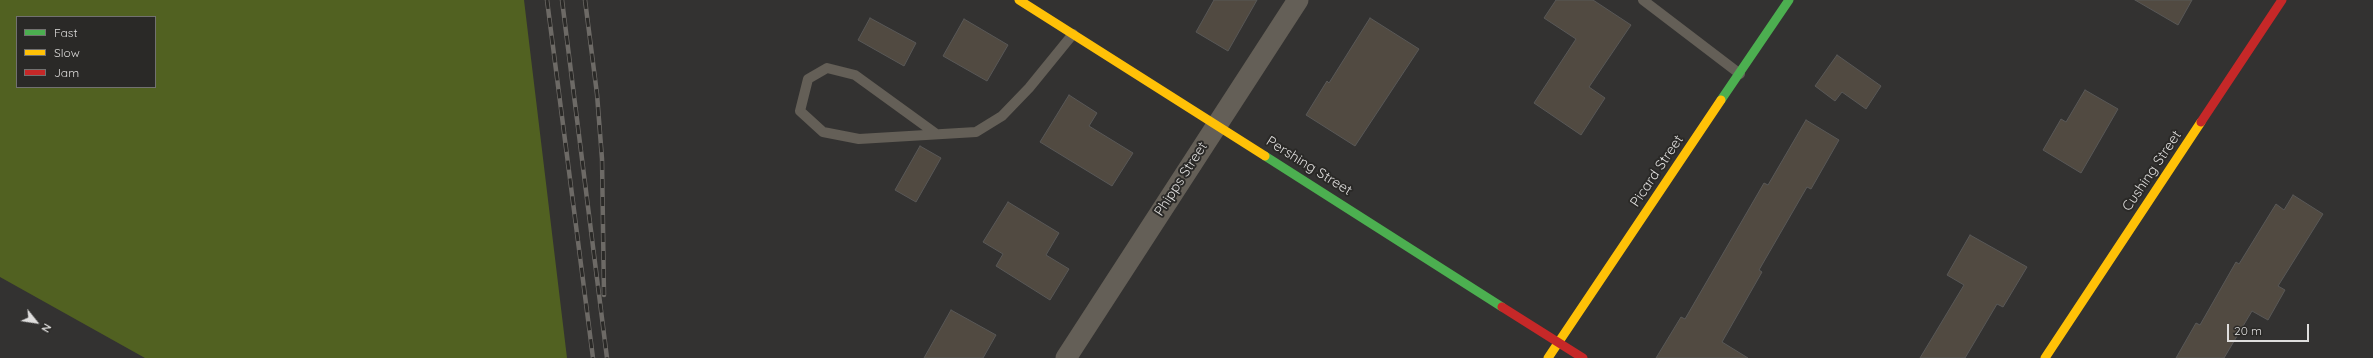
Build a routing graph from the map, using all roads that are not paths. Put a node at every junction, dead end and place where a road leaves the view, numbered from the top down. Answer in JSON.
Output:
{"nodes":[{"id":1,"x":1019,"y":0,"type":"edge"},
{"id":2,"x":1298,"y":0,"type":"edge"},
{"id":3,"x":1643,"y":0,"type":"edge"},
{"id":4,"x":1789,"y":0,"type":"edge"},
{"id":5,"x":2282,"y":0,"type":"edge"},
{"id":6,"x":1073,"y":34,"type":"junction"},
{"id":7,"x":1740,"y":74,"type":"junction"},
{"id":8,"x":1216,"y":124,"type":"junction"},
{"id":9,"x":935,"y":133,"type":"junction"},
{"id":10,"x":1559,"y":342,"type":"junction"},
{"id":11,"x":1066,"y":358,"type":"edge"},
{"id":12,"x":1548,"y":358,"type":"edge"},
{"id":13,"x":1583,"y":358,"type":"edge"},
{"id":14,"x":2045,"y":358,"type":"edge"}],
"edges":[{"from":1,"to":6,"type":"street","name":"Pershing Street"},
{"from":2,"to":8,"type":"street","name":"Phipps Street"},
{"from":3,"to":7,"type":"lane"},
{"from":4,"to":7,"type":"street","name":"Picard Street"},
{"from":5,"to":14,"type":"street","name":"Cushing Street"},
{"from":6,"to":8,"type":"street","name":"Pershing Street"},
{"from":6,"to":9,"type":"lane"},
{"from":7,"to":10,"type":"street","name":"Picard Street"},
{"from":8,"to":10,"type":"street","name":"Pershing Street"},
{"from":8,"to":11,"type":"street","name":"Phipps Street"},
{"from":9,"to":9,"type":"lane"},
{"from":10,"to":12,"type":"street","name":"Picard Street"},
{"from":10,"to":13,"type":"street","name":"Pershing Street"}]}
